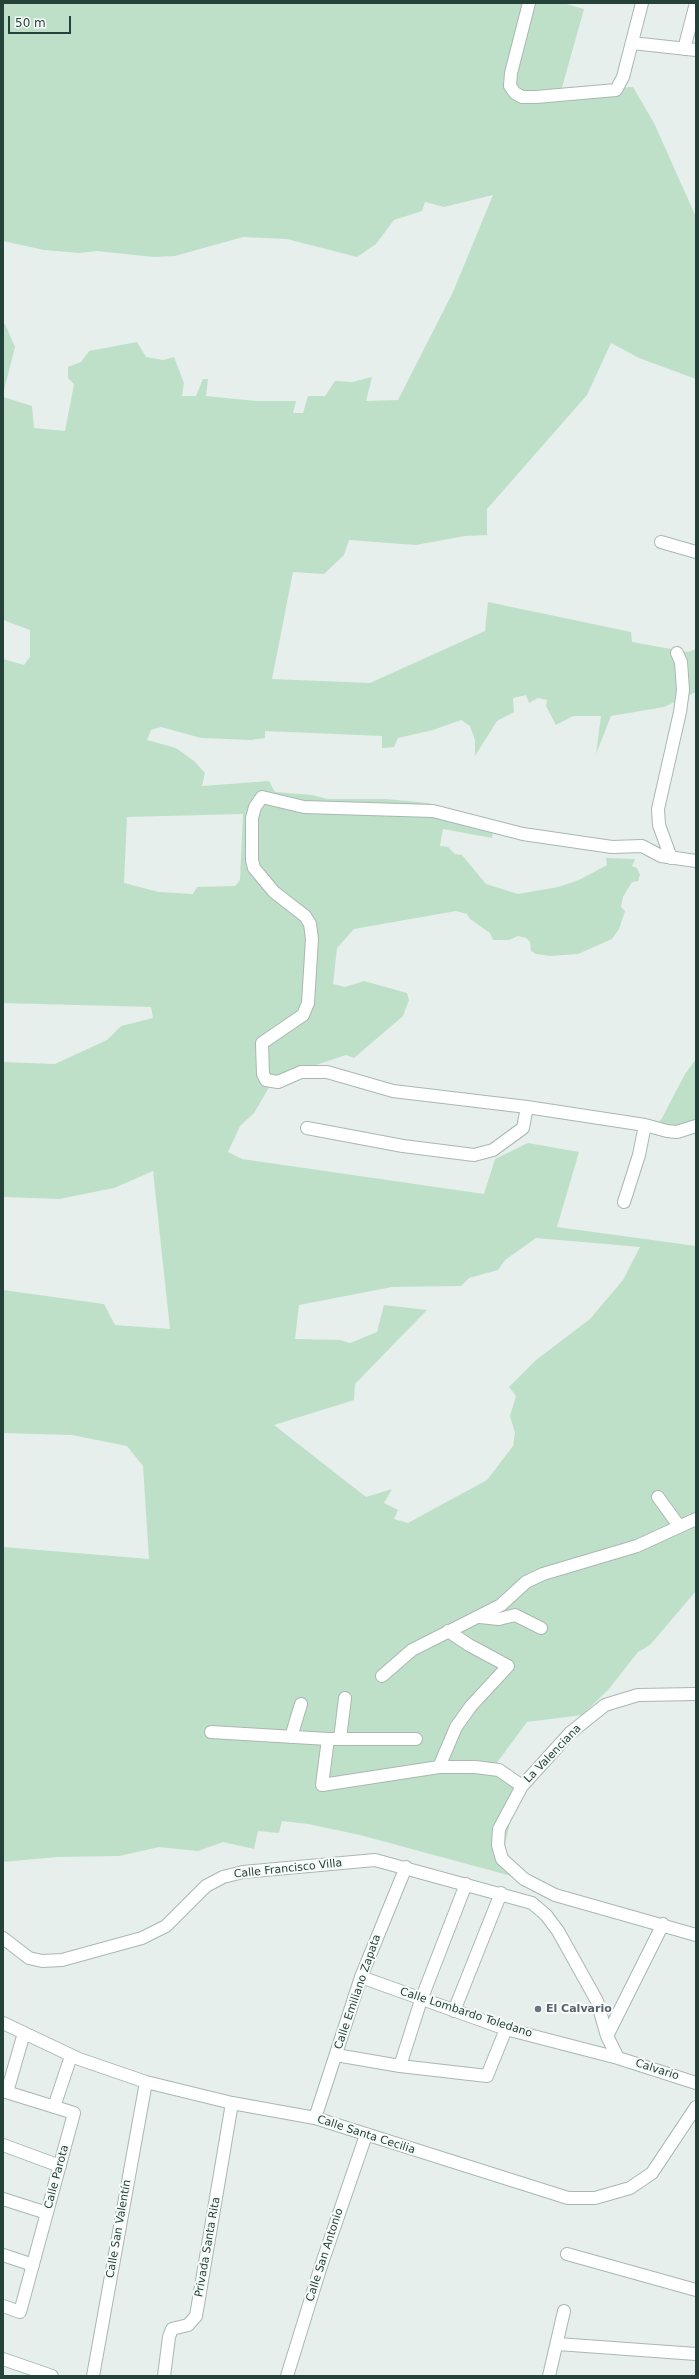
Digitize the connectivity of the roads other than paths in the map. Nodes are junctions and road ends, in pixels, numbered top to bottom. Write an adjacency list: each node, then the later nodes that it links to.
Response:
1 (529, 3): 4 (street)
2 (642, 3): 4 (street)
3 (696, 3): 5 (street)
4 (632, 43): 5 (street)
5 (690, 49)
6 (661, 542): 7 (street)
7 (696, 552)
8 (677, 652): 9 (street)
9 (671, 858): 10 (street); 11 (street)
10 (696, 861)
11 (527, 1107): 12 (street); 14 (street)
12 (645, 1125): 13 (street); 15 (street)
13 (696, 1126)
14 (307, 1128)
15 (624, 1202)
16 (658, 1497): 18 (street)
17 (696, 1518): 18 (street)
18 (679, 1526): 19 (street)
19 (480, 1617): 20 (street); 21 (street)
20 (542, 1628)
21 (448, 1631): 22 (street); 30 (street)
22 (382, 1676)
23 (696, 1694): 31 (street, La Valenciana)
24 (345, 1698): 28 (street)
25 (301, 1704): 27 (street)
26 (211, 1732): 27 (street)
27 (291, 1737): 28 (street)
28 (334, 1739): 29 (street); 30 (street)
29 (416, 1739)
30 (438, 1768): 31 (street)
31 (522, 1786): 35 (street, La Valenciana)
32 (406, 1867): 33 (street, Calle Francisco Villa); 39 (street, Calle Francisco Villa); 40 (street, Calle Emiliano Zapata)
33 (466, 1884): 34 (street, Calle Francisco Villa); 41 (street)
34 (501, 1894): 36 (street, Calle Francisco Villa); 42 (street)
35 (555, 1895): 36 (street); 37 (street)
36 (546, 1915): 46 (street, Calle Francisco Villa)
37 (663, 1924): 38 (street); 46 (street)
38 (696, 1935)
39 (3, 1938)
40 (361, 1977): 41 (street, Calle Lombardo Toledano); 47 (street, Calle Emiliano Zapata)
41 (421, 2000): 42 (street, Calle Lombardo Toledano); 50 (street)
42 (454, 2010): 44 (street, Calle Lombardo Toledano)
43 (3, 2023): 45 (street, Calle Santa Cecilia)
44 (506, 2029): 49 (street, Calle Lombardo Toledano); 50 (street)
45 (24, 2033): 48 (street, Calle Santa Cecilia); 53 (street)
46 (607, 2036): 49 (street, Calle Francisco Villa)
47 (336, 2055): 50 (street); 57 (street, Calle Emiliano Zapata)
48 (71, 2056): 51 (street, Calle Santa Cecilia); 55 (street)
49 (618, 2058): 52 (street, Calvario)
50 (400, 2066)
51 (146, 2082): 54 (street, Calle Santa Cecilia); 73 (street, Calle San Valentín)
52 (696, 2083)
53 (5, 2092): 55 (street)
54 (232, 2103): 57 (street, Calle Santa Cecilia); 74 (street, Privada Santa Rita)
55 (54, 2107): 60 (street, Calle Parota)
56 (696, 2107): 58 (street, Calle Santa Cecilia)
57 (315, 2118): 58 (street, Calle Santa Cecilia)
58 (366, 2135): 75 (street, Calle San Antonio)
59 (3, 2145): 60 (street)
60 (60, 2166): 62 (street, Calle Parota)
61 (3, 2198): 62 (street)
62 (47, 2213): 65 (street, Calle Parota)
63 (567, 2254): 66 (street)
64 (3, 2255): 65 (street)
65 (33, 2265): 67 (street, Calle Parota)
66 (696, 2290)
67 (3, 2306)
68 (564, 2311): 69 (street)
69 (558, 2344): 70 (street); 76 (street)
70 (696, 2354)
71 (3, 2359): 72 (street)
72 (52, 2376)
73 (93, 2376)
74 (164, 2376)
75 (287, 2376)
76 (549, 2376)

